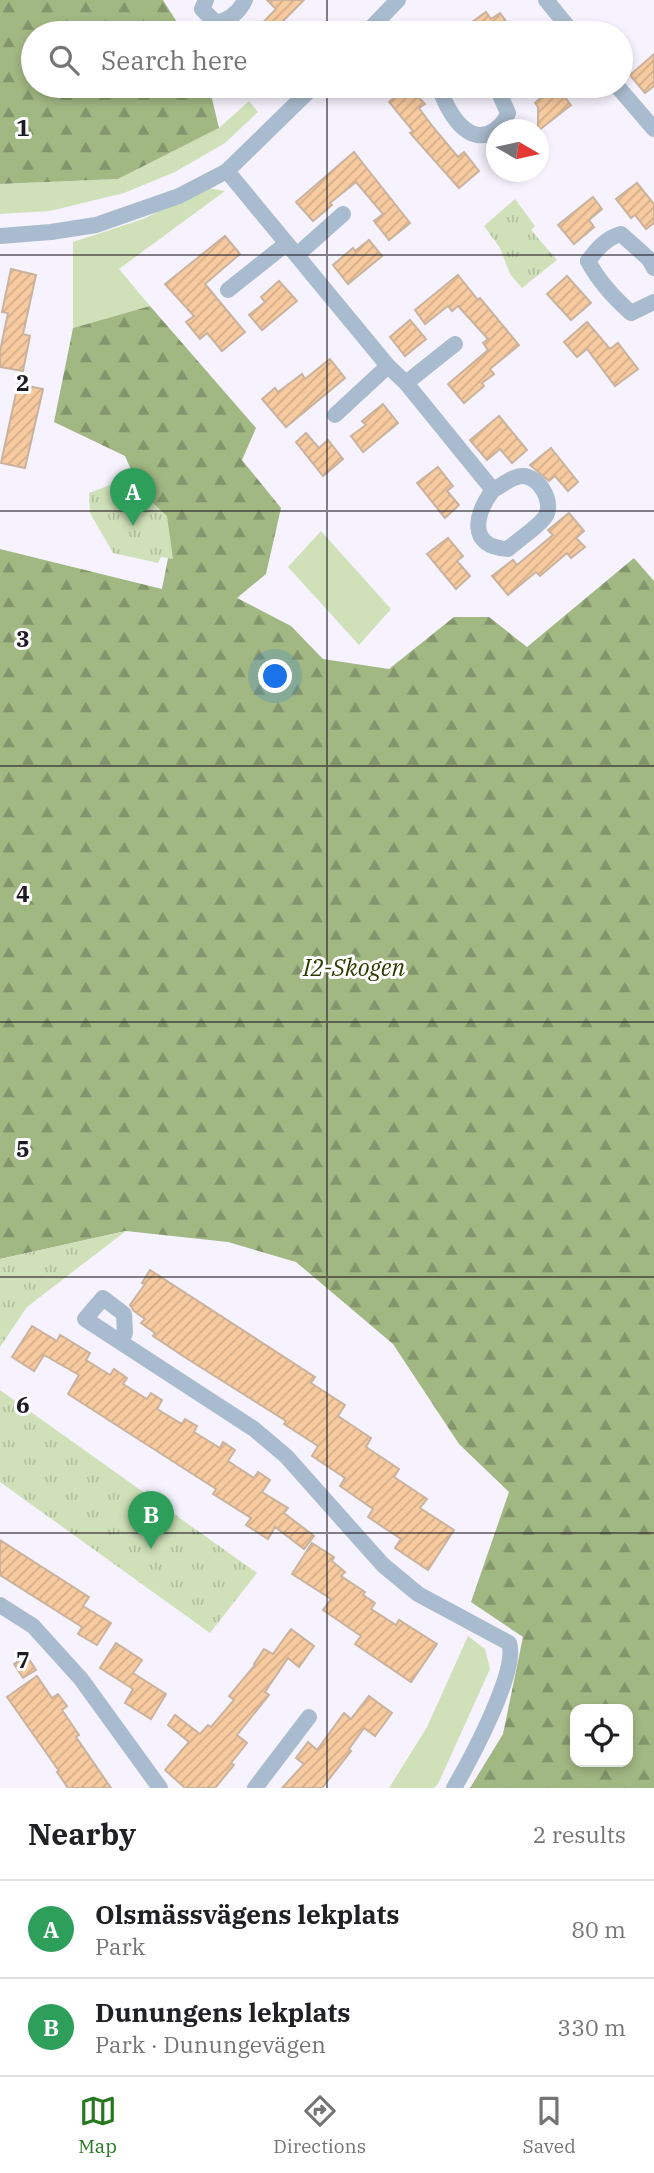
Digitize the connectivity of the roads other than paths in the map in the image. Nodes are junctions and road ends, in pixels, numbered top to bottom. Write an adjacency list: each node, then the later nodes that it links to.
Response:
1 (206, 0): 5 (street)
2 (245, 0): 6 (street)
3 (398, 0): 7 (street)
4 (546, 0): 8 (street)
5 (214, 21)
6 (224, 21)
7 (378, 21)
8 (560, 21)
9 (302, 98): 14 (street)
10 (442, 98): 11 (street)
11 (501, 98)
12 (629, 98): 13 (street)
13 (652, 122)
14 (227, 171): 16 (street); 17 (street)
15 (343, 214): 17 (street)
16 (0, 236)
17 (292, 249): 19 (street); 22 (street)
18 (652, 261): 20 (street)
19 (228, 290)
20 (654, 302)
21 (455, 344): 23 (street)
22 (388, 366): 23 (street); 24 (street)
23 (406, 383): 25 (street)
24 (335, 415)
25 (493, 490): 25 (street)
26 (120, 1341): 31 (street)
27 (0, 1605): 29 (street)
28 (309, 1717): 30 (street)
29 (160, 1788)
30 (255, 1788)
31 (454, 1788)

